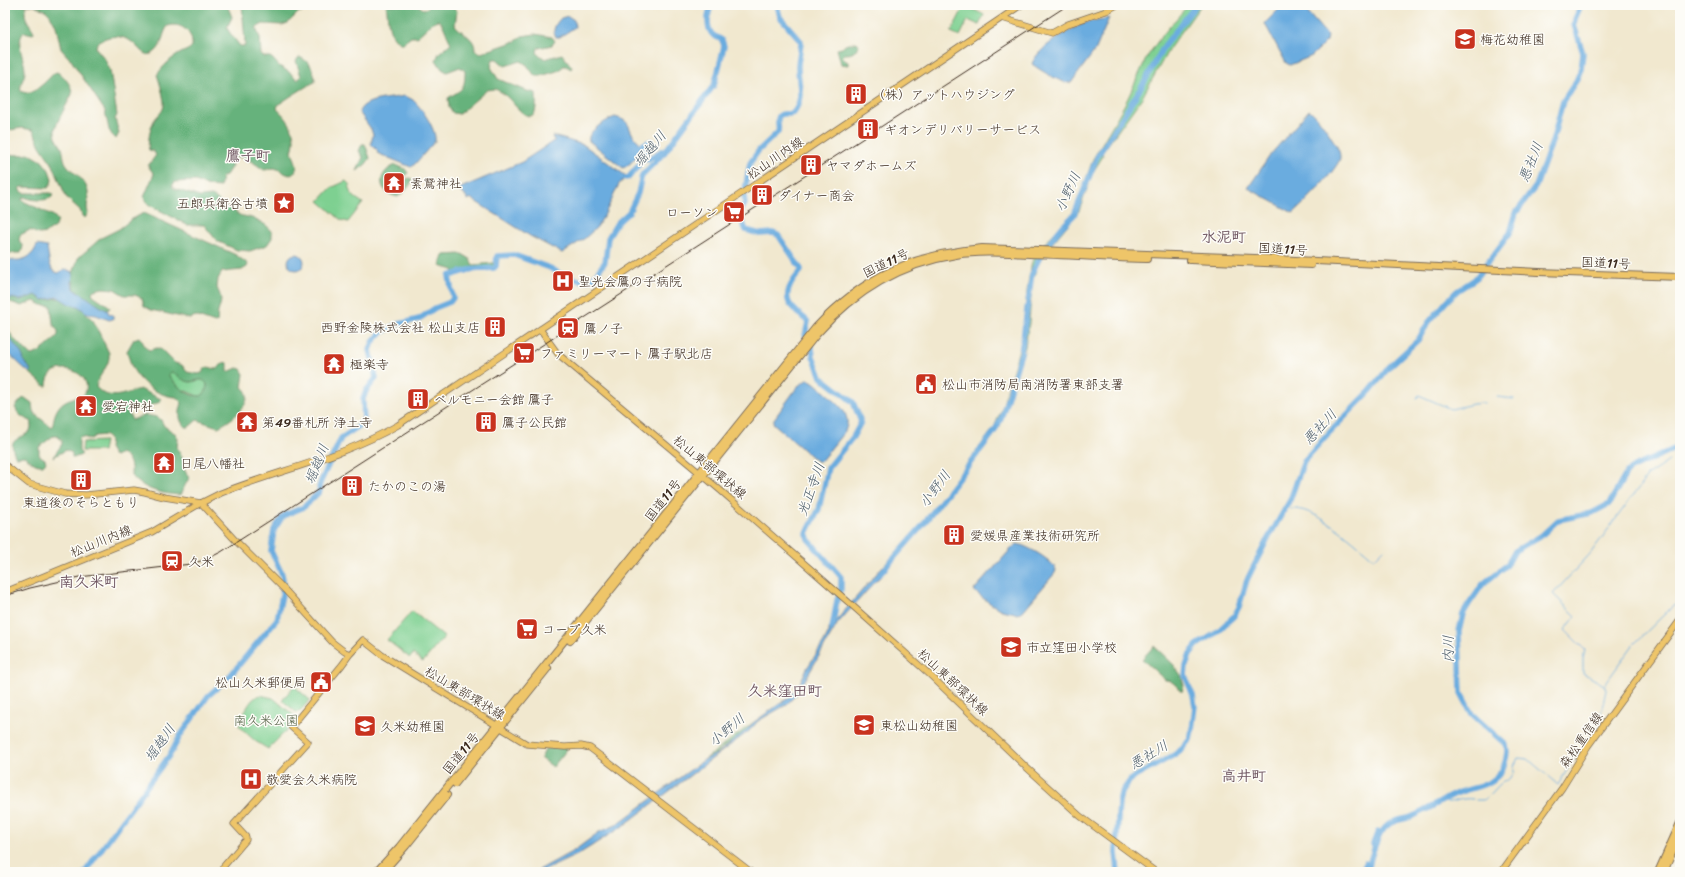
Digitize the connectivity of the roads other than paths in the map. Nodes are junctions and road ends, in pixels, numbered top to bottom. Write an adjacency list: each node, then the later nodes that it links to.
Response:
1 (1021, 5): 3 (main road, 松山川内線)
2 (1117, 5): 3 (main road)
3 (1002, 18): 7 (main road, 松山川内線)
4 (1484, 271): 5 (highway, 国道11号); 6 (highway, 国道11号); 9 (highway, 国道11号)
5 (1680, 277)
6 (1680, 281)
7 (540, 329): 9 (main road, 松山東部環状線); 10 (main road)
8 (5, 465): 10 (main road)
9 (701, 474): 14 (highway, 国道11号); 21 (main road, 松山東部環状線)
10 (201, 503): 11 (main road, 松山川内線); 13 (main road)
11 (5, 592)
12 (1680, 620): 22 (main road, 森松重信線)
13 (350, 654): 14 (main road, 松山東部環状線); 17 (main road)
14 (499, 726): 18 (highway, 国道11号); 19 (highway, 国道11号); 20 (main road, 松山東部環状線)
15 (1680, 823): 23 (highway)
16 (1680, 835): 24 (highway)
17 (221, 872)
18 (376, 872)
19 (383, 872)
20 (751, 872)
21 (1156, 872)
22 (1501, 872)
23 (1658, 872)
24 (1664, 872)

